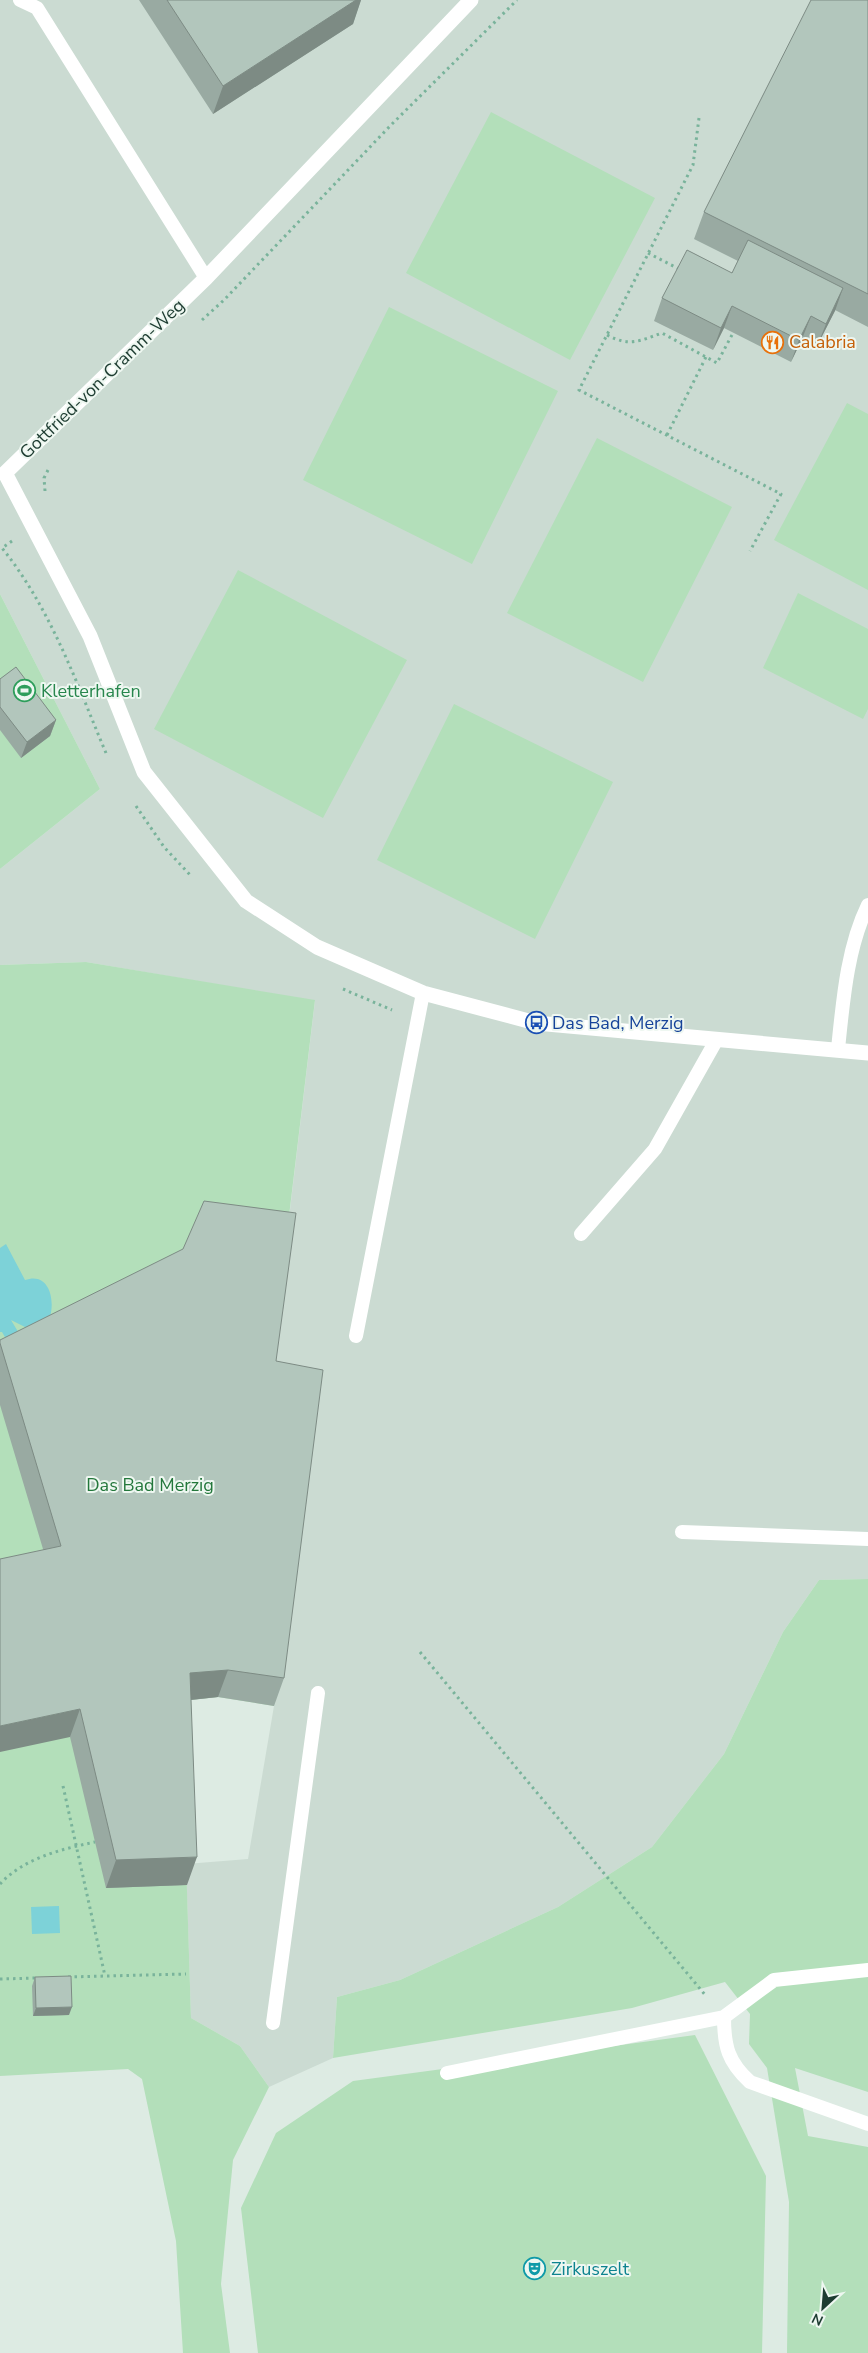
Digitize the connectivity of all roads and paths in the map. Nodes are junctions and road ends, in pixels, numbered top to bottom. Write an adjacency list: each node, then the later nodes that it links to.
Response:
1 (20, 0): 7 (lane)
2 (472, 0): 7 (street, Gottfried-von-Cramm-Weg)
3 (517, 0): 8 (path)
4 (699, 118): 5 (path)
5 (648, 253): 6 (path); 10 (path)
6 (683, 270)
7 (206, 278): 14 (street, Gottfried-von-Cramm-Weg)
8 (196, 326)
9 (732, 333): 11 (path)
10 (607, 335): 11 (path); 12 (path)
11 (706, 356): 12 (path)
12 (667, 435): 15 (path)
13 (51, 464): 14 (path)
14 (34, 528): 16 (path); 21 (street, Gottfried-von-Cramm-Weg)
15 (750, 551)
16 (108, 758)
17 (132, 800): 18 (path)
18 (195, 880)
19 (868, 905): 24 (lane)
20 (335, 984): 22 (path)
21 (423, 993): 22 (lane); 23 (street, Gottfried-von-Cramm-Weg)
22 (418, 1020): 27 (lane)
23 (716, 1039): 24 (street, Gottfried-von-Cramm-Weg); 26 (lane)
24 (838, 1049): 25 (street, Gottfried-von-Cramm-Weg)
25 (868, 1053)
26 (581, 1234)
27 (356, 1336)
28 (682, 1532): 29 (lane)
29 (868, 1539)
30 (420, 1652): 42 (path)
31 (318, 1693): 43 (lane)
32 (63, 1786): 34 (path)
33 (95, 1842): 34 (path)
34 (76, 1846): 35 (path); 38 (path)
35 (0, 1884)
36 (868, 1970): 42 (lane)
37 (186, 1974): 38 (path)
38 (104, 1976): 39 (path)
39 (66, 1977)
40 (38, 1978): 41 (path)
41 (0, 1980)
42 (724, 2017): 44 (lane); 45 (lane)
43 (273, 2023)
44 (447, 2073)
45 (868, 2124)

